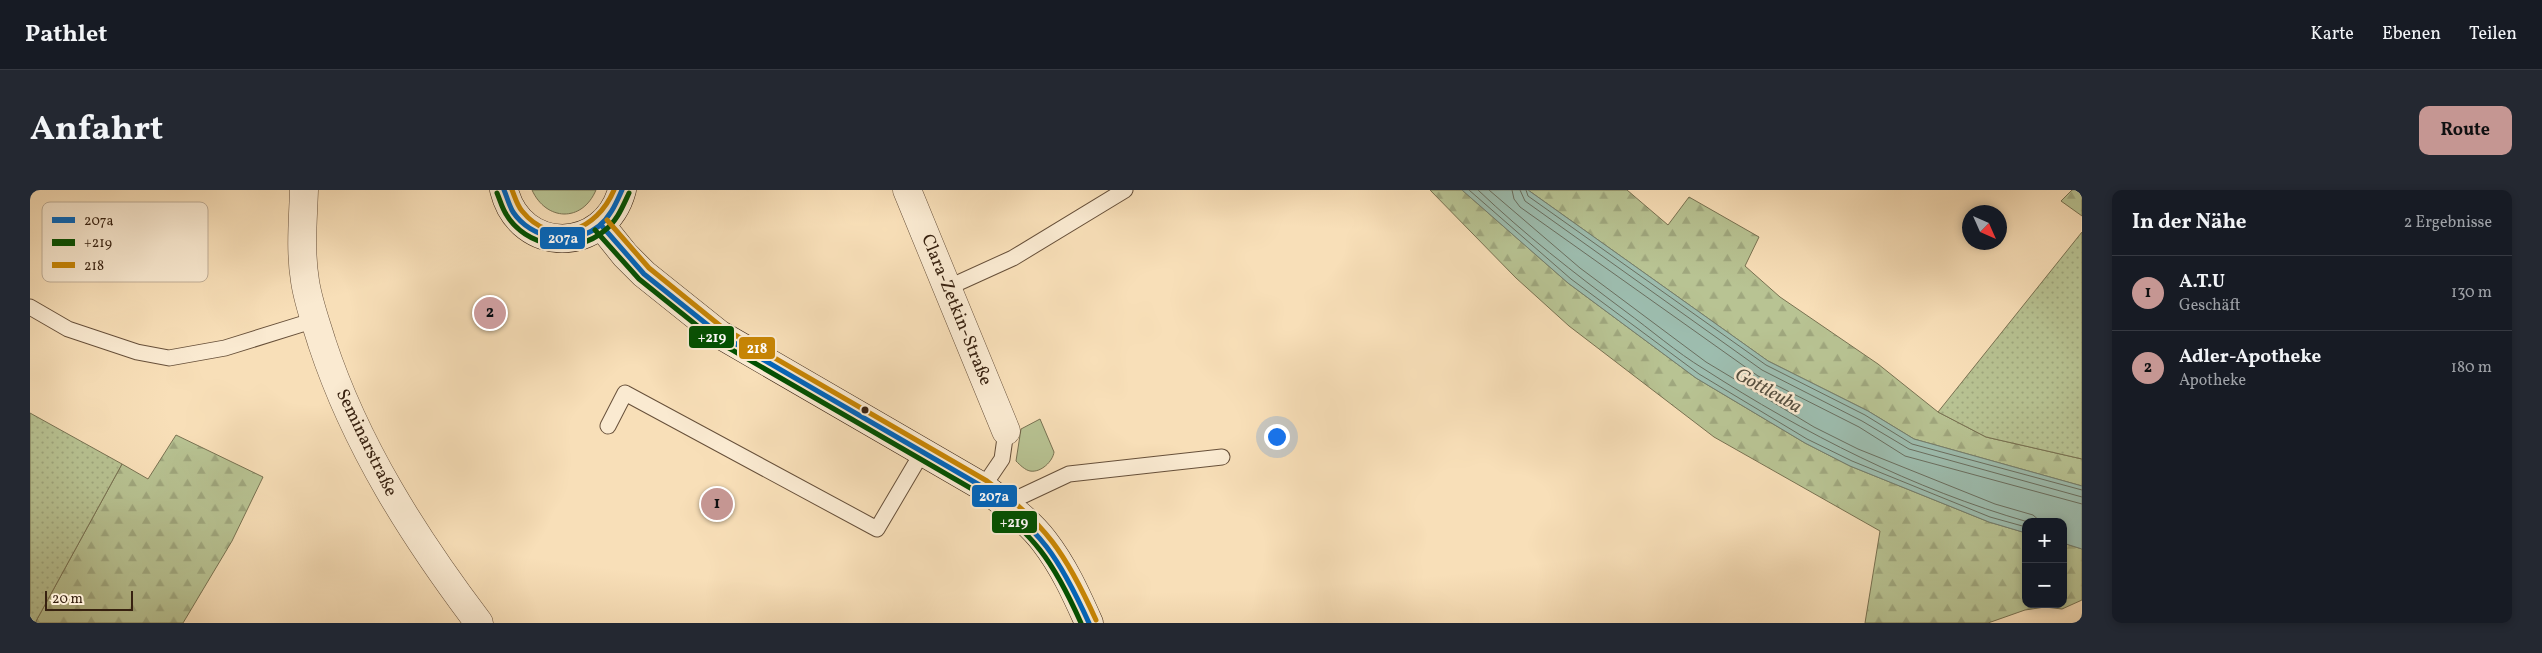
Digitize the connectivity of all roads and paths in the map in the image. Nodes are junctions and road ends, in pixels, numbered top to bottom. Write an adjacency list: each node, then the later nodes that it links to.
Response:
1 (304, 190): 8 (main road, Seminarstraße)
2 (324, 190): 8 (main road, Seminarstraße)
3 (622, 190): 7 (main road)
4 (907, 190): 9 (main road, Clara-Zetkin-Straße)
5 (1125, 190): 9 (lane)
6 (503, 191): 7 (main road)
7 (602, 225): 14 (main road)
8 (302, 242): 11 (main road, Seminarstraße)
9 (947, 288): 13 (main road, Clara-Zetkin-Straße)
10 (30, 307): 11 (lane)
11 (315, 320): 18 (main road, Seminarstraße)
12 (608, 426): 14 (lane)
13 (1006, 431): 16 (lane)
14 (923, 452): 16 (main road)
15 (1222, 457): 17 (lane)
16 (983, 487): 17 (main road)
17 (1008, 507): 19 (main road)
18 (479, 623)
19 (1089, 623)

